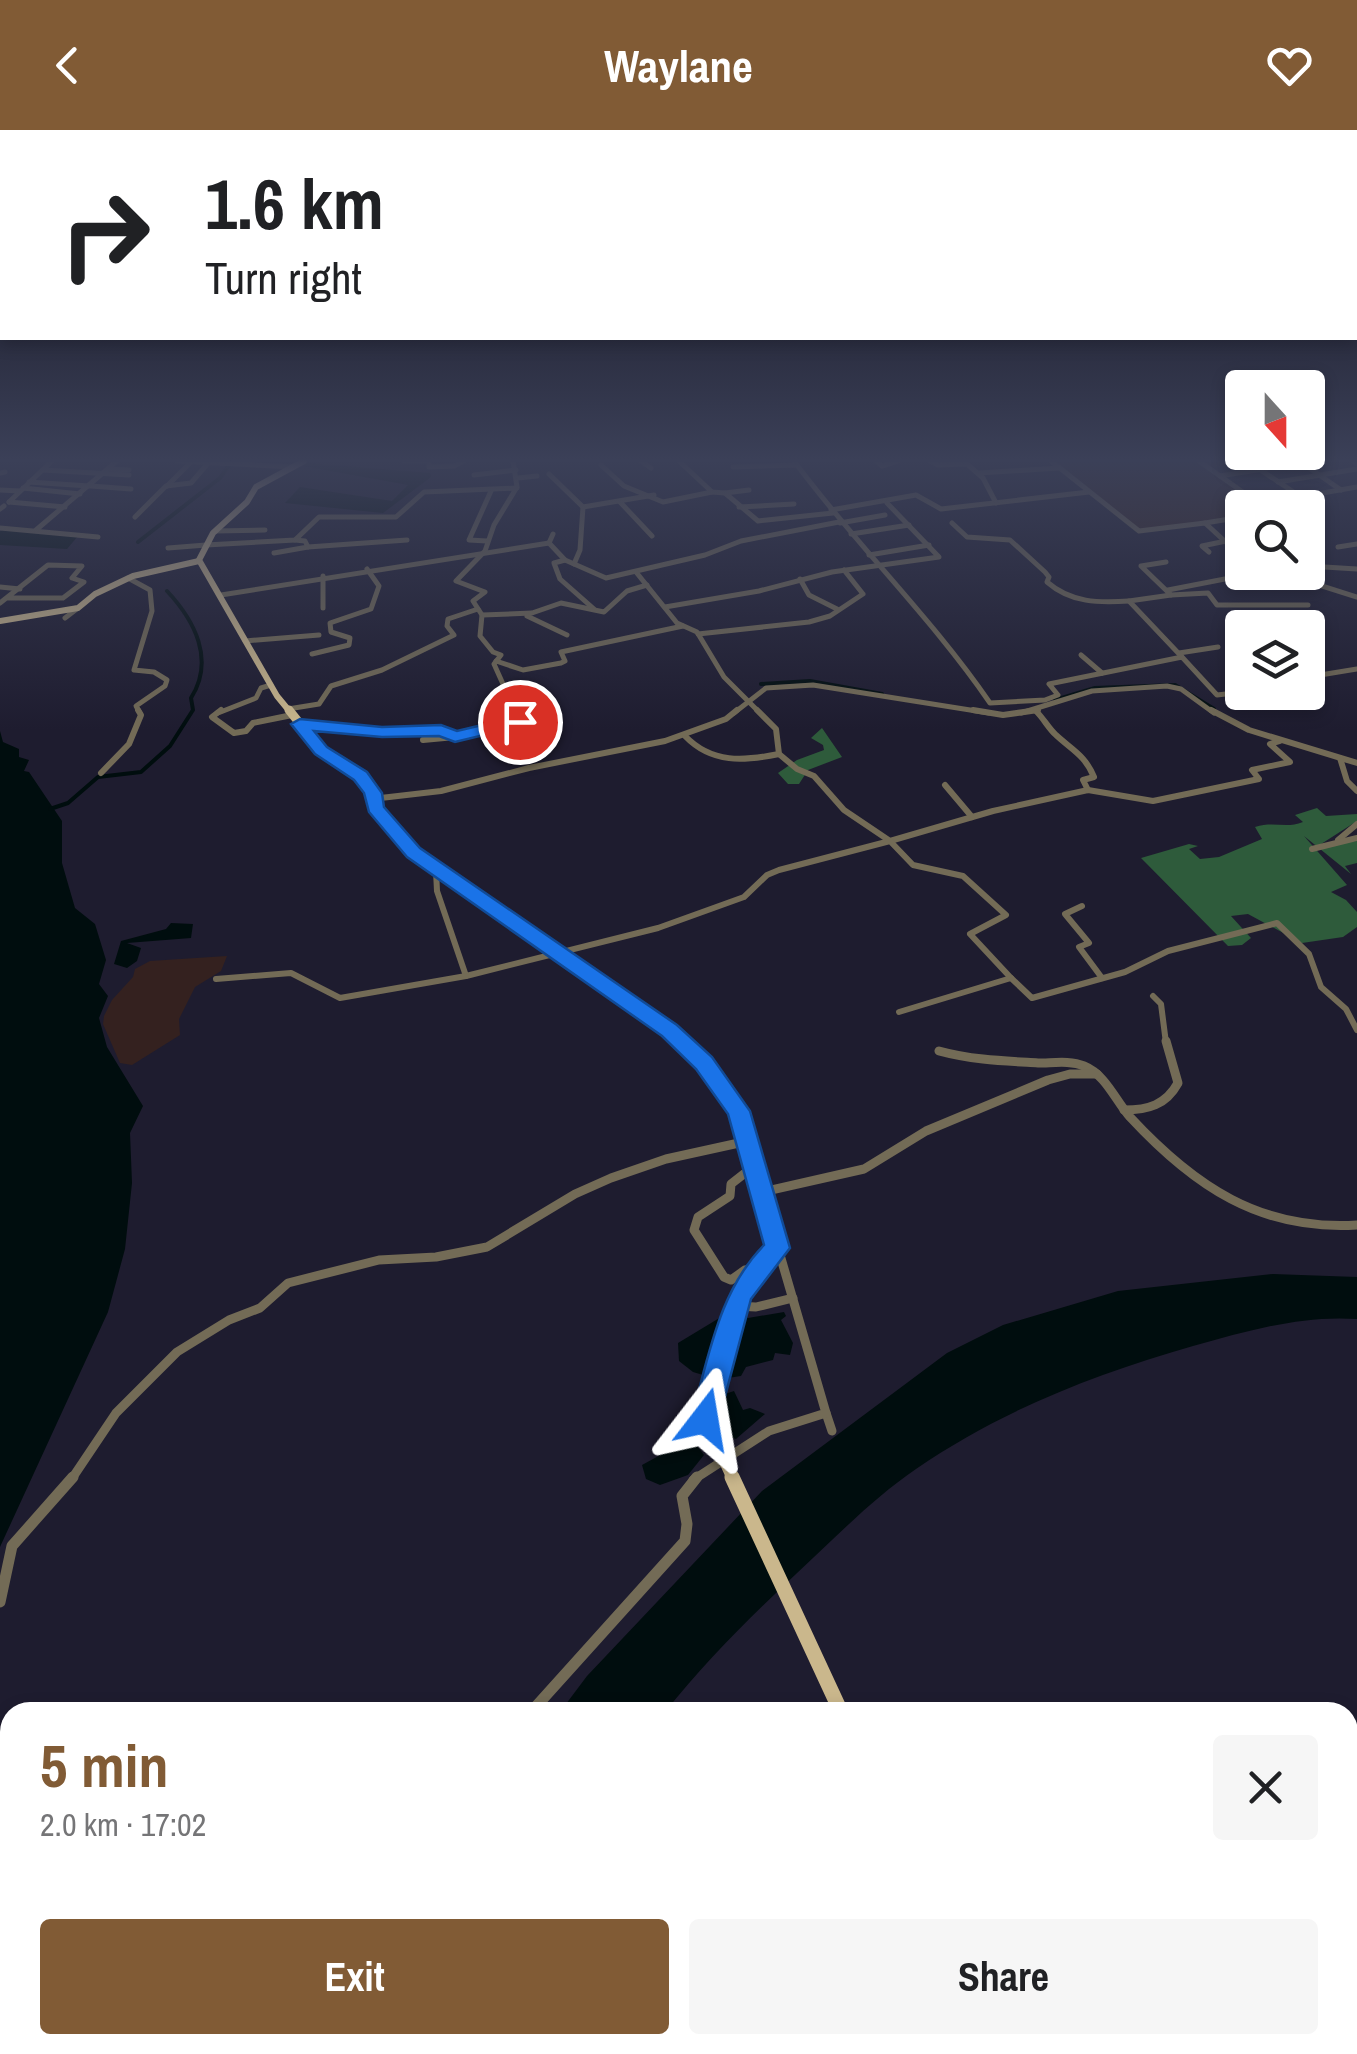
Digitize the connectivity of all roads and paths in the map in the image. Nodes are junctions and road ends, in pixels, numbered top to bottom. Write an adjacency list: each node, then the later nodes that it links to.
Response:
1 (203, 551): 15 (main road)
2 (282, 551): 12 (street)
3 (479, 551): 18 (street)
4 (483, 551): 45 (street)
5 (556, 551): 14 (street)
6 (580, 551): 17 (street)
7 (718, 551): 24 (street)
8 (865, 551): 13 (street)
9 (894, 551): 13 (street)
10 (934, 551): 19 (street)
11 (1020, 551): 38 (street)
12 (274, 552)
13 (869, 555): 19 (street)
14 (565, 560): 17 (street); 46 (street)
15 (199, 561): 26 (main road); 35 (main road)
16 (1166, 562): 33 (street)
17 (574, 564): 24 (street)
18 (381, 566): 21 (street); 34 (street)
19 (880, 567): 23 (street); 68 (street)
20 (1325, 567): 22 (street)
21 (367, 568): 25 (street); 34 (street)
22 (1357, 569)
23 (844, 570): 27 (street); 44 (street)
24 (636, 572): 29 (street)
25 (323, 576): 35 (street); 42 (street)
26 (128, 578): 41 (main road); 78 (street)
27 (800, 580): 43 (street); 44 (street)
28 (1225, 580): 33 (street)
29 (647, 586): 43 (street); 46 (street)
30 (0, 587): 32 (street)
31 (1325, 587): 36 (street)
32 (20, 589): 37 (street); 37 (street)
33 (1170, 592): 38 (street); 40 (street)
34 (379, 593): 57 (street)
35 (221, 595): 54 (main road)
36 (1357, 597)
37 (8, 598): 39 (street)
38 (1129, 601): 59 (street)
39 (0, 603)
40 (1308, 604)
41 (78, 608): 48 (street); 49 (main road)
42 (322, 608)
43 (664, 608): 50 (street)
44 (837, 609): 51 (street)
45 (480, 612): 47 (street); 61 (street); 69 (street)
46 (596, 612): 47 (street)
47 (518, 613): 53 (street)
48 (64, 618)
49 (0, 621)
50 (683, 626): 51 (street); 61 (street)
51 (698, 634): 67 (street)
52 (319, 635): 54 (street)
53 (566, 635)
54 (246, 640): 65 (main road)
55 (1218, 647): 56 (street)
56 (1198, 650): 59 (street); 60 (street)
57 (312, 654)
58 (1080, 655): 63 (street)
59 (1180, 655): 63 (street); 66 (street)
60 (1206, 658)
61 (496, 661): 71 (street)
62 (1357, 669): 64 (street)
63 (1102, 673): 68 (street)
64 (1325, 674)
65 (271, 684): 69 (main road); 69 (street)
66 (1225, 694)
67 (748, 702): 68 (street); 72 (street); 75 (street)
68 (1032, 707): 74 (street); 80 (street)
69 (290, 712): 70 (main road)
70 (300, 724): 71 (street); 82 (main road)
71 (455, 736): 73 (street)
72 (684, 736): 75 (street); 82 (street)
73 (423, 740)
74 (1280, 741): 76 (street); 80 (street)
75 (780, 754): 86 (street)
76 (1340, 758): 77 (street); 81 (street)
77 (1357, 763)
78 (100, 773)
79 (945, 785): 83 (street)
80 (1088, 790): 83 (street)
81 (1357, 791)
82 (371, 800): 89 (main road)
83 (972, 817): 86 (street)
84 (1357, 824): 87 (street)
85 (1357, 838): 87 (street)
86 (890, 841): 91 (street); 93 (street)
87 (1335, 844): 88 (street)
88 (1312, 849)
89 (436, 871): 91 (main road); 92 (street)
90 (1082, 906): 94 (street)
91 (560, 953): 92 (street); 102 (main road)
92 (466, 976): 95 (street)
93 (1011, 978): 94 (street); 97 (street)
94 (1102, 978): 98 (street)
95 (216, 979)
96 (1153, 996): 101 (street)
97 (900, 1012)
98 (1357, 1030)
99 (939, 1051): 100 (street)
100 (1098, 1074): 101 (street); 104 (street)
101 (1124, 1110): 105 (street)
102 (748, 1141): 103 (main road); 113 (street)
103 (755, 1165): 104 (main road); 107 (street)
104 (762, 1192): 106 (main road)
105 (1357, 1225)
106 (778, 1248): 107 (main road); 108 (street)
107 (758, 1268): 109 (main road)
108 (792, 1298): 109 (street); 110 (street)
109 (736, 1306): 112 (main road)
110 (826, 1413): 111 (street); 112 (street)
111 (832, 1431)
112 (724, 1460): 114 (street); 115 (main road)
113 (0, 1602)
114 (541, 1702)
115 (836, 1702)

